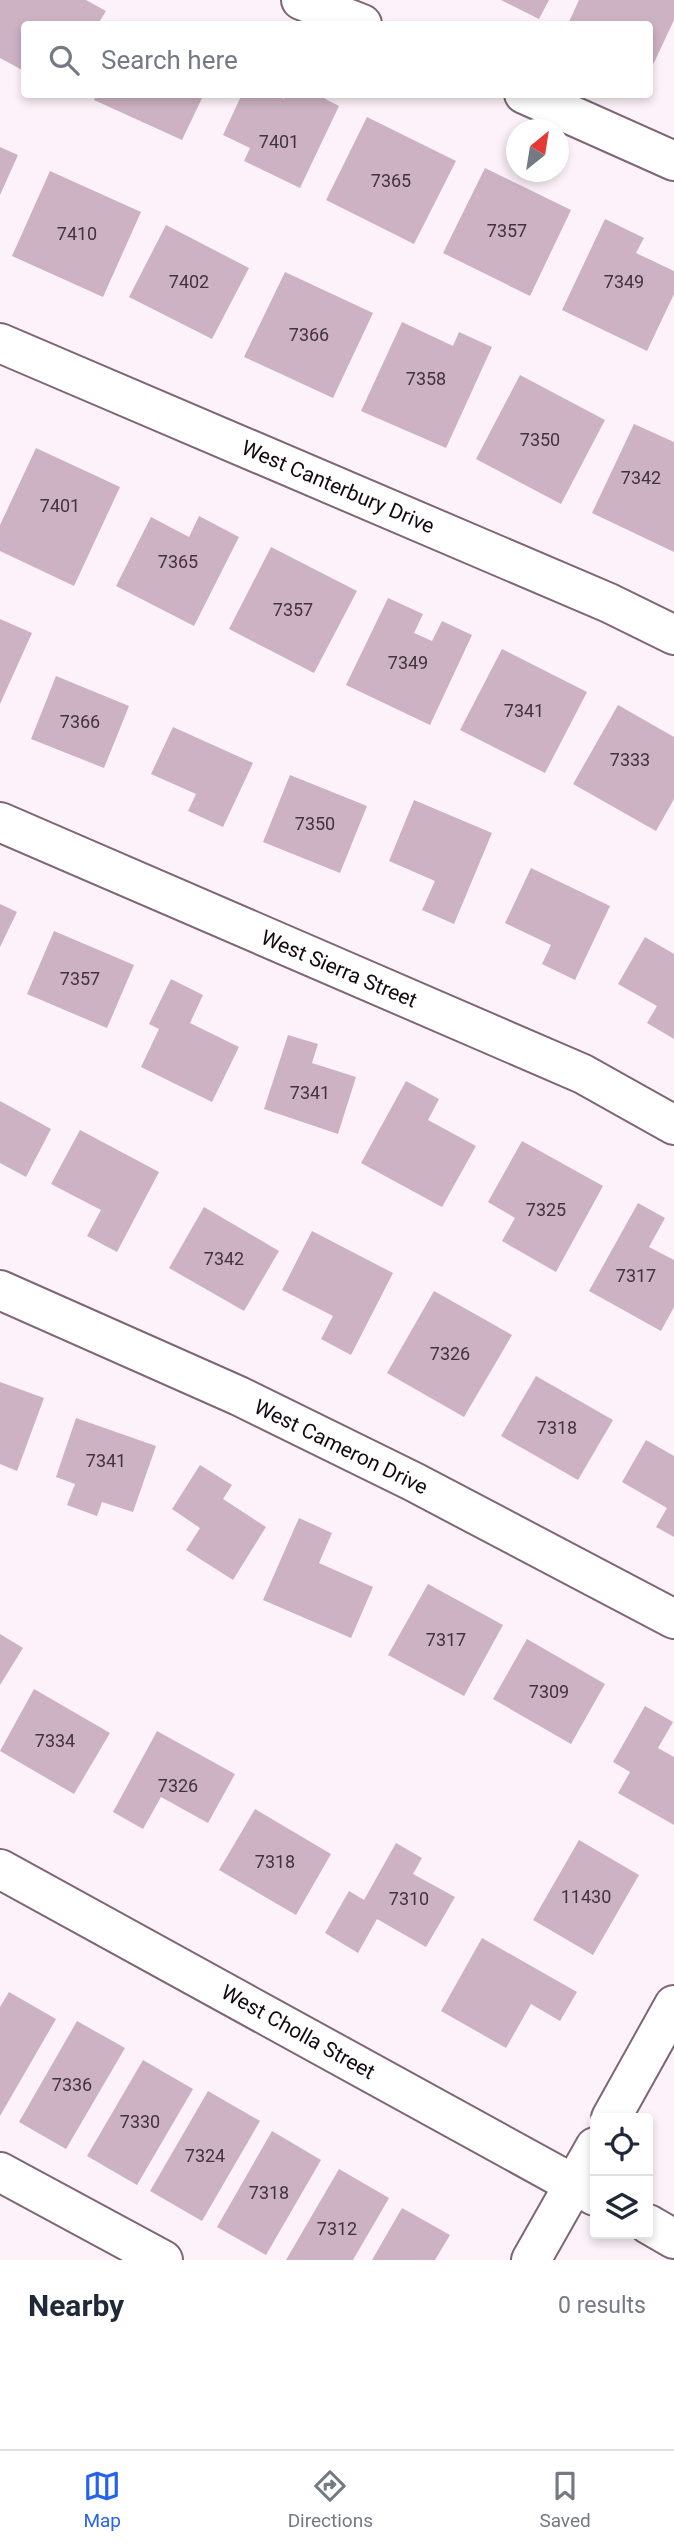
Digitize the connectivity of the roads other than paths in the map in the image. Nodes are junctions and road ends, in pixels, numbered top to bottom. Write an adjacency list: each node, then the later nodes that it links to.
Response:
1 (301, 0): 2 (street)
2 (354, 21)
3 (533, 98): 4 (street)
4 (674, 161)
5 (0, 343): 6 (street, West Canterbury Drive)
6 (674, 635)
7 (0, 821): 8 (street, West Sierra Street)
8 (674, 1125)
9 (0, 1290): 10 (street, West Cameron Drive)
10 (674, 1619)
11 (0, 1869): 16 (street, West Cholla Street)
12 (674, 2005): 13 (street)
13 (614, 2113)
14 (590, 2168): 16 (street)
15 (0, 2172): 19 (street)
16 (585, 2190): 20 (street)
17 (653, 2227): 18 (street)
18 (674, 2239)
19 (163, 2260)
20 (531, 2260)

